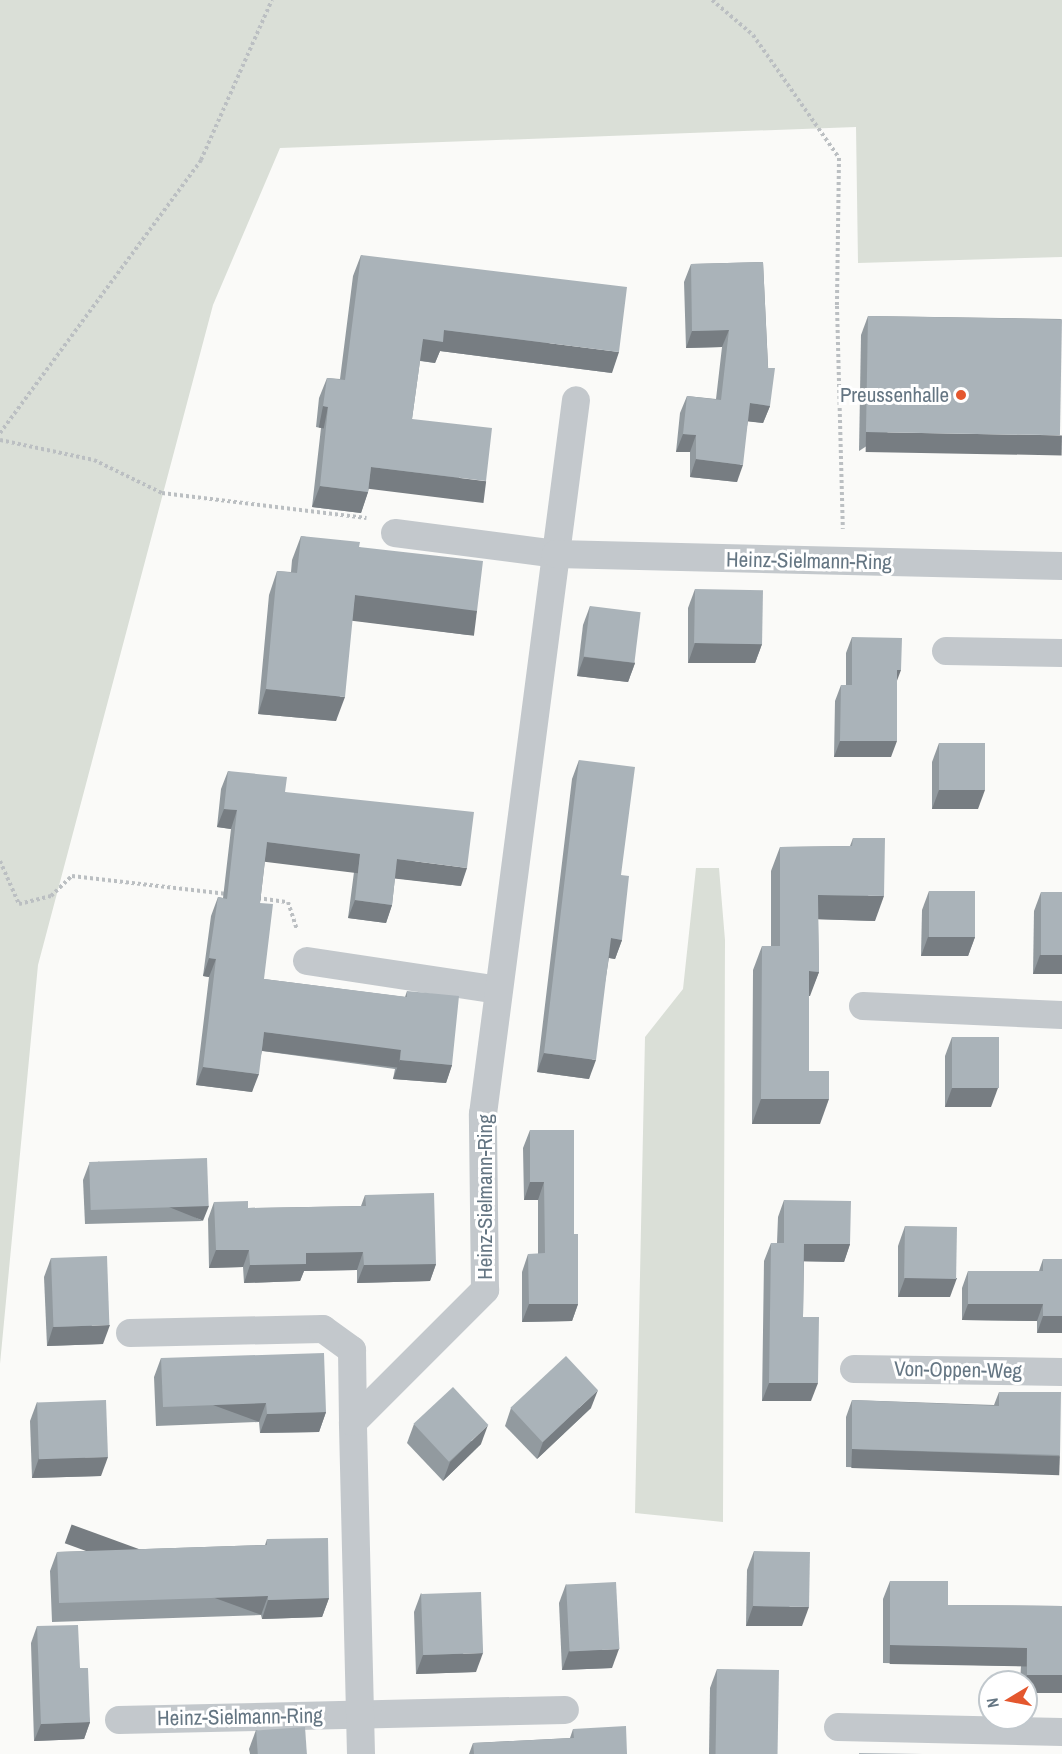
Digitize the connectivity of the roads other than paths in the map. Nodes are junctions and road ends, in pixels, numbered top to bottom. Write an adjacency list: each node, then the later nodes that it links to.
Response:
1 (576, 399): 3 (street, Heinz-Sielmann-Ring)
2 (395, 533): 3 (street, Heinz-Sielmann-Ring)
3 (556, 554): 4 (street, Heinz-Sielmann-Ring); 8 (street, Heinz-Sielmann-Ring)
4 (1062, 566)
5 (946, 651): 6 (street)
6 (1062, 653)
7 (307, 961): 8 (street)
8 (498, 990): 14 (street, Heinz-Sielmann-Ring)
9 (863, 1006): 10 (street)
10 (1062, 1015)
11 (130, 1333): 14 (street)
12 (855, 1369): 13 (street, Von-Oppen-Weg)
13 (1062, 1372)
14 (353, 1422): 16 (street)
15 (565, 1710): 16 (street, Heinz-Sielmann-Ring)
16 (360, 1714): 17 (street, Heinz-Sielmann-Ring); 20 (street)
17 (119, 1720)
18 (838, 1727): 19 (street)
19 (1062, 1732)
20 (361, 1754)

